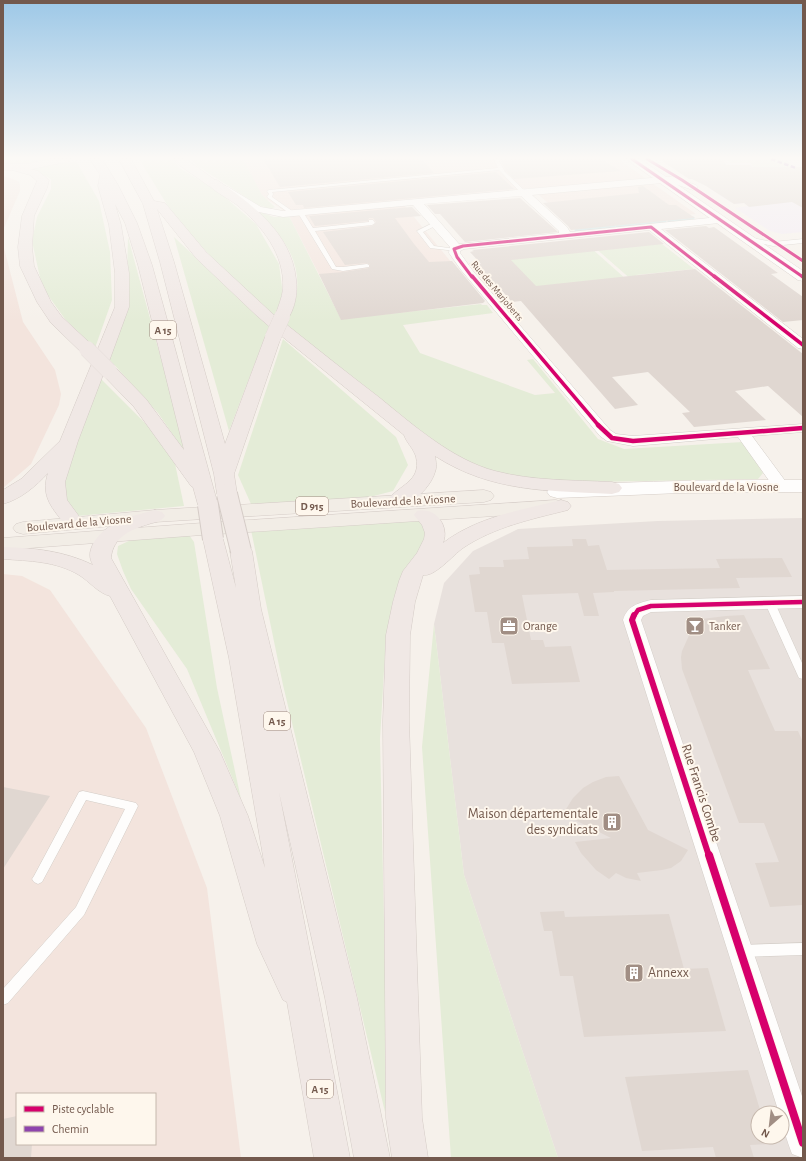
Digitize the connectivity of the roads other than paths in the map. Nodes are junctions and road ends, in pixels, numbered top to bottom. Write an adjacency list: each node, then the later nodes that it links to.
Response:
1 (29, 213): 40 (highway, bridge)
2 (112, 213): 34 (highway)
3 (126, 213): 40 (highway, A 15)
4 (153, 213): 35 (highway, A 15)
5 (167, 213): 31 (highway)
6 (255, 213): 35 (highway, bridge)
7 (275, 213): 8 (street)
8 (294, 213)
9 (297, 213): 18 (lane)
10 (426, 213): 16 (street)
11 (547, 213): 20 (street)
12 (709, 213): 14 (main road)
13 (727, 213): 22 (main road)
14 (719, 220): 17 (street, Rue des Marjoberts); 22 (main road)
15 (371, 221): 18 (lane)
16 (435, 224): 23 (street); 23 (lane)
17 (651, 227): 20 (street, Rue des Marjoberts); 29 (street)
18 (311, 230): 25 (lane)
19 (803, 235): 22 (lane)
20 (562, 236): 23 (street, Rue des Marjoberts)
21 (803, 241): 22 (lane)
22 (766, 244): 24 (main road); 26 (main road); 27 (lane)
23 (456, 248): 33 (street, Rue des Marjoberts)
24 (803, 261)
25 (366, 266)
26 (803, 277)
27 (803, 282)
28 (803, 329): 29 (street)
29 (786, 331): 30 (street)
30 (803, 345)
31 (406, 428): 38 (highway); 43 (highway)
32 (803, 428): 33 (street, Rue des Marjoberts)
33 (743, 434): 36 (street)
34 (69, 441): 39 (highway); 47 (highway)
35 (226, 484): 64 (highway, A 15, bridge)
36 (780, 486): 37 (main road, Boulevard de la Viosne / D 915); 38 (main road, Boulevard de la Viosne / D 915)
37 (803, 486)
38 (612, 488): 41 (main road, Boulevard de la Viosne / D 915)
39 (3, 498)
40 (206, 498): 61 (highway, A 15, bridge)
41 (559, 499): 42 (main road, Boulevard de la Viosne / D 915); 43 (main road, Boulevard de la Viosne / D 915); 44 (main road, Boulevard de la Viosne / D 915); 52 (highway)
42 (803, 500)
43 (397, 501): 44 (main road); 45 (main road, Boulevard de la Viosne / D 915); 46 (main road)
44 (424, 515): 46 (main road, Boulevard de la Viosne / D 915); 52 (highway)
45 (155, 516): 47 (main road, Boulevard de la Viosne / D 915); 49 (highway)
46 (337, 521): 49 (main road, Boulevard de la Viosne / D 915)
47 (74, 523): 48 (main road, Boulevard de la Viosne / D 915); 49 (main road)
48 (3, 530)
49 (110, 536): 50 (main road, Boulevard de la Viosne / D 915); 54 (highway)
50 (3, 544)
51 (3, 553): 54 (highway)
52 (404, 602): 65 (highway)
53 (803, 602): 55 (street, Rue Francis Combe)
54 (126, 603): 61 (highway)
55 (770, 603): 56 (lane); 59 (street, Rue Francis Combe)
56 (803, 676)
57 (38, 880): 60 (lane)
58 (803, 949): 59 (lane)
59 (740, 951): 62 (street, Rue Francis Combe)
60 (3, 999)
61 (307, 1020): 63 (highway, A 15)
62 (803, 1143)
63 (332, 1158)
64 (372, 1158)
65 (410, 1158)

